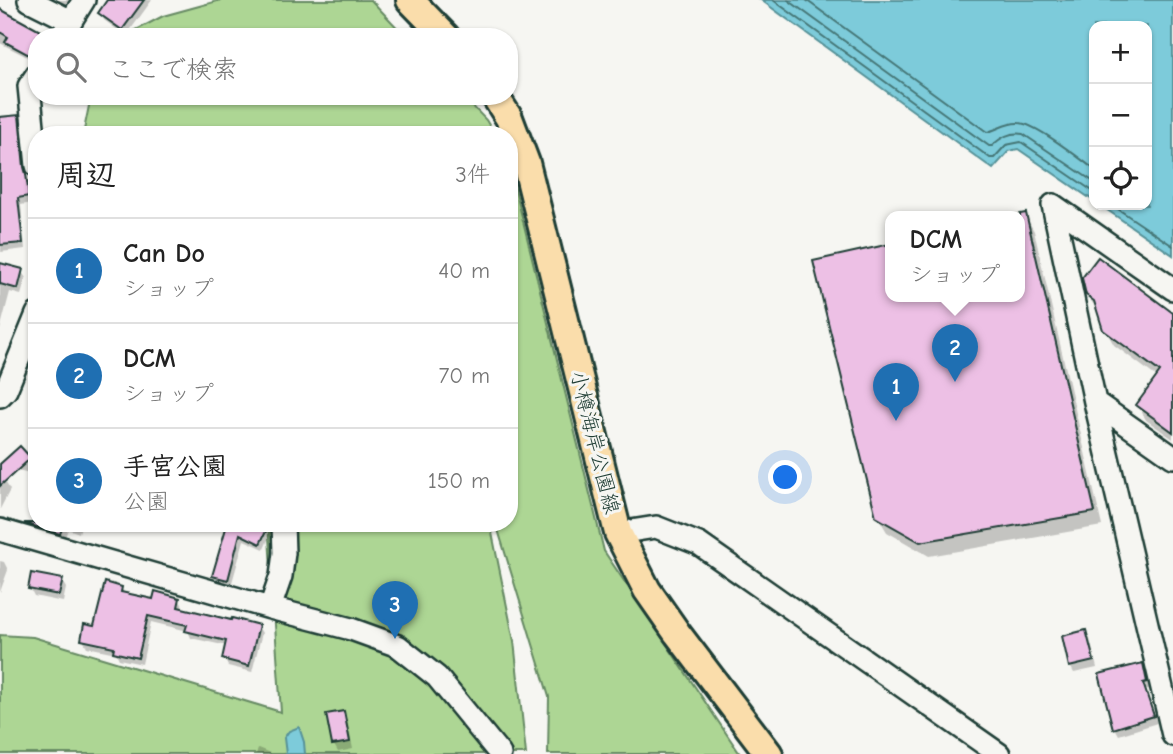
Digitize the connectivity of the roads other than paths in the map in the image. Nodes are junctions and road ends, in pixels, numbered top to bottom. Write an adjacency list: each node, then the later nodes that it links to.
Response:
1 (29, 0): 4 (street)
2 (84, 0): 5 (street)
3 (410, 0): 6 (main road)
4 (65, 28)
5 (67, 28)
6 (437, 28)
7 (31, 105): 9 (street)
8 (501, 105): 10 (main road, 小樽海岸公園線)
9 (33, 126)
10 (512, 126)
11 (518, 142): 19 (main road, 小樽海岸公園線)
12 (1173, 289): 15 (street)
13 (28, 336): 14 (street)
14 (0, 396)
15 (1095, 402): 16 (street); 21 (street)
16 (1173, 457)
17 (0, 530): 20 (street)
18 (283, 532): 20 (street)
19 (618, 533): 24 (main road, 小樽海岸公園線); 25 (street)
20 (270, 608): 23 (street)
21 (1165, 667): 22 (street)
22 (1173, 735)
23 (500, 754)
24 (769, 754)
25 (999, 754)

